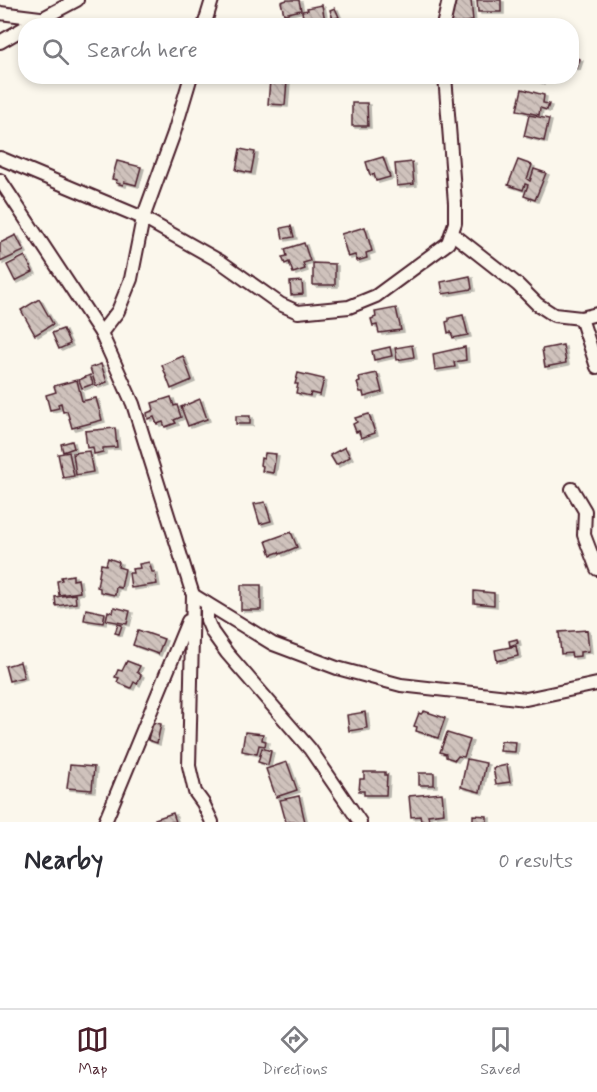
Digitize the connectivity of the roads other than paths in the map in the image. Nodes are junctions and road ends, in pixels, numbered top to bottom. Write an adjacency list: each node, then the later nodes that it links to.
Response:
1 (77, 0): 5 (street)
2 (212, 0): 6 (street)
3 (449, 0): 7 (street)
4 (0, 13): 5 (street)
5 (41, 18)
6 (206, 18)
7 (446, 18)
8 (18, 31): 9 (street)
9 (0, 42)
10 (189, 84): 14 (street)
11 (446, 84): 15 (street)
12 (0, 158): 14 (street)
13 (0, 180): 18 (street)
14 (144, 218): 15 (street); 18 (street)
15 (453, 234): 17 (street)
16 (597, 314): 17 (street)
17 (580, 318): 19 (street)
18 (101, 333): 22 (street)
19 (597, 366)
20 (572, 489): 21 (street)
21 (597, 569)
22 (193, 595): 23 (street); 24 (street)
23 (207, 603): 25 (street); 28 (street)
24 (192, 612): 26 (street); 27 (street)
25 (597, 684)
26 (105, 822)
27 (212, 822)
28 (360, 822)

